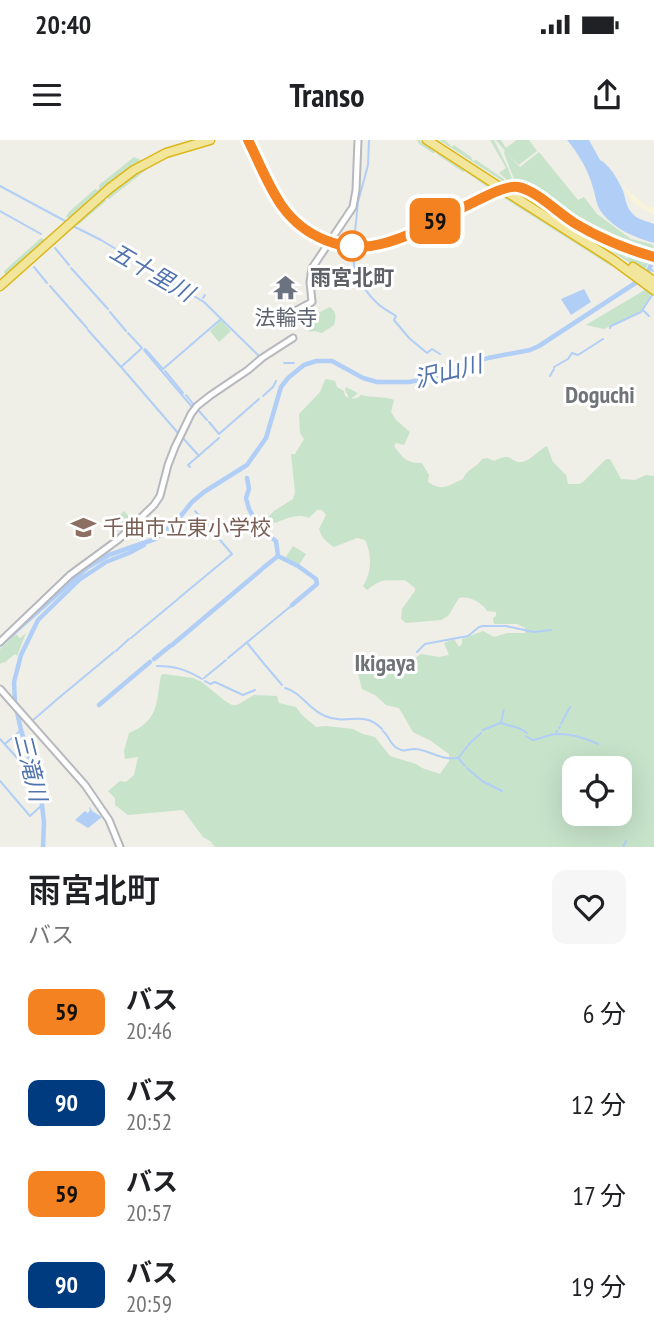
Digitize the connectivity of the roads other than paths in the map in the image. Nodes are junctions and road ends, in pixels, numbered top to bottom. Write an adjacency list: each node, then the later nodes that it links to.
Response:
1 (197, 140): 7 (highway)
2 (210, 140): 7 (highway)
3 (248, 140): 9 (highway)
4 (358, 140): 9 (main road)
5 (426, 140): 8 (highway)
6 (434, 140): 8 (highway)
7 (157, 155): 13 (highway)
8 (469, 165): 11 (highway, bridge)
9 (330, 242): 10 (highway); 15 (main road)
10 (652, 257)
11 (640, 275): 12 (highway); 14 (highway)
12 (654, 281)
13 (0, 284)
14 (654, 290)
15 (280, 319)
16 (293, 338): 17 (main road)
17 (0, 642)
18 (0, 689): 19 (main road)
19 (120, 847)

